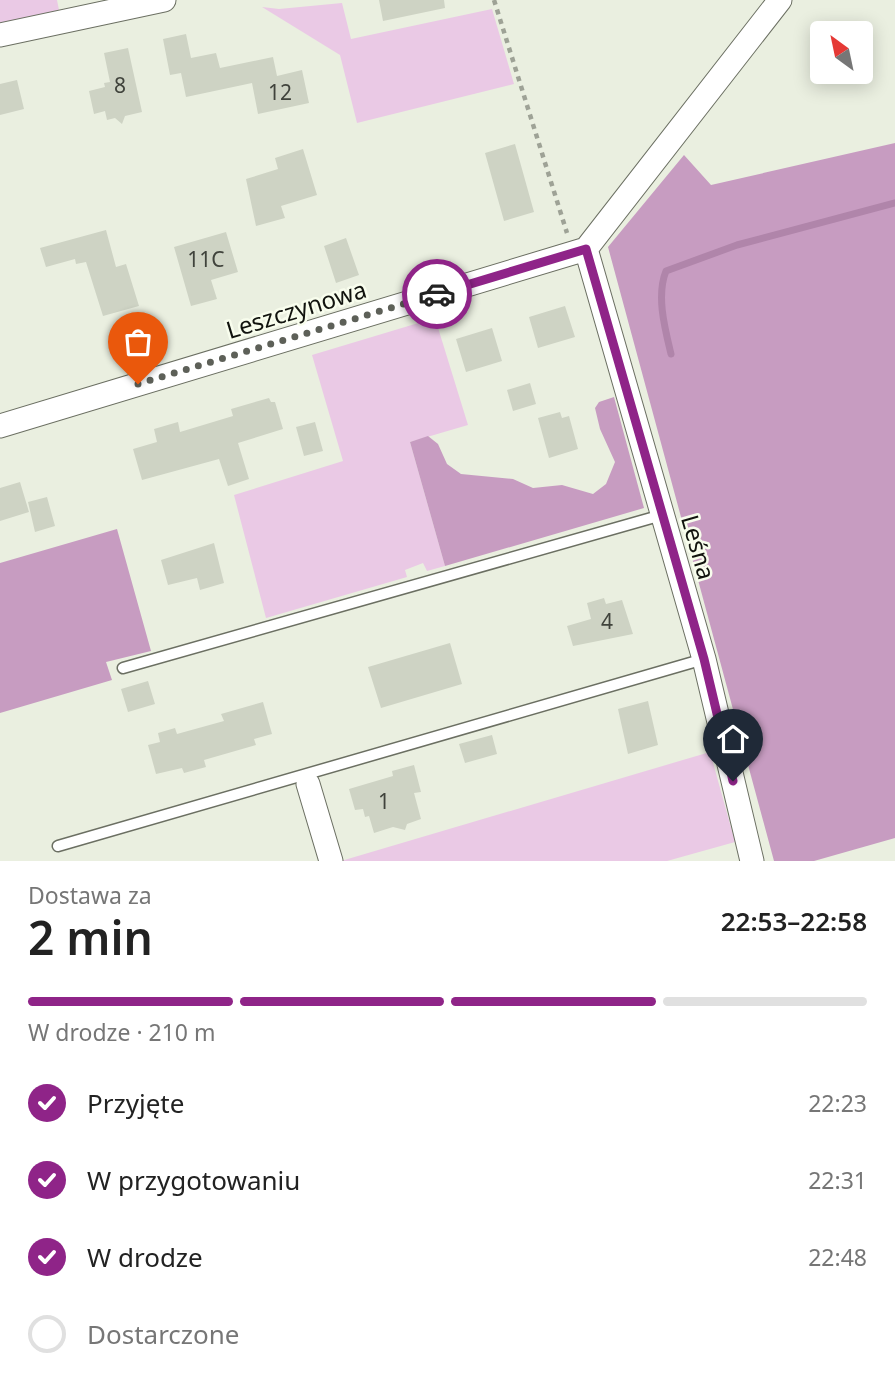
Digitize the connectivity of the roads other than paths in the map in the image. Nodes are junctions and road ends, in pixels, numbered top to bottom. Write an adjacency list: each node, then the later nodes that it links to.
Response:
1 (164, 0): 3 (street)
2 (780, 0): 4 (street)
3 (0, 35)
4 (579, 251): 5 (street, Leszczynowa); 6 (street, Leśna)
5 (0, 426)
6 (662, 515): 7 (street, Leśna); 8 (lane)
7 (704, 659): 10 (lane); 12 (street, Leśna)
8 (123, 668)
9 (308, 784): 11 (street)
10 (58, 846)
11 (331, 861)
12 (752, 861)

